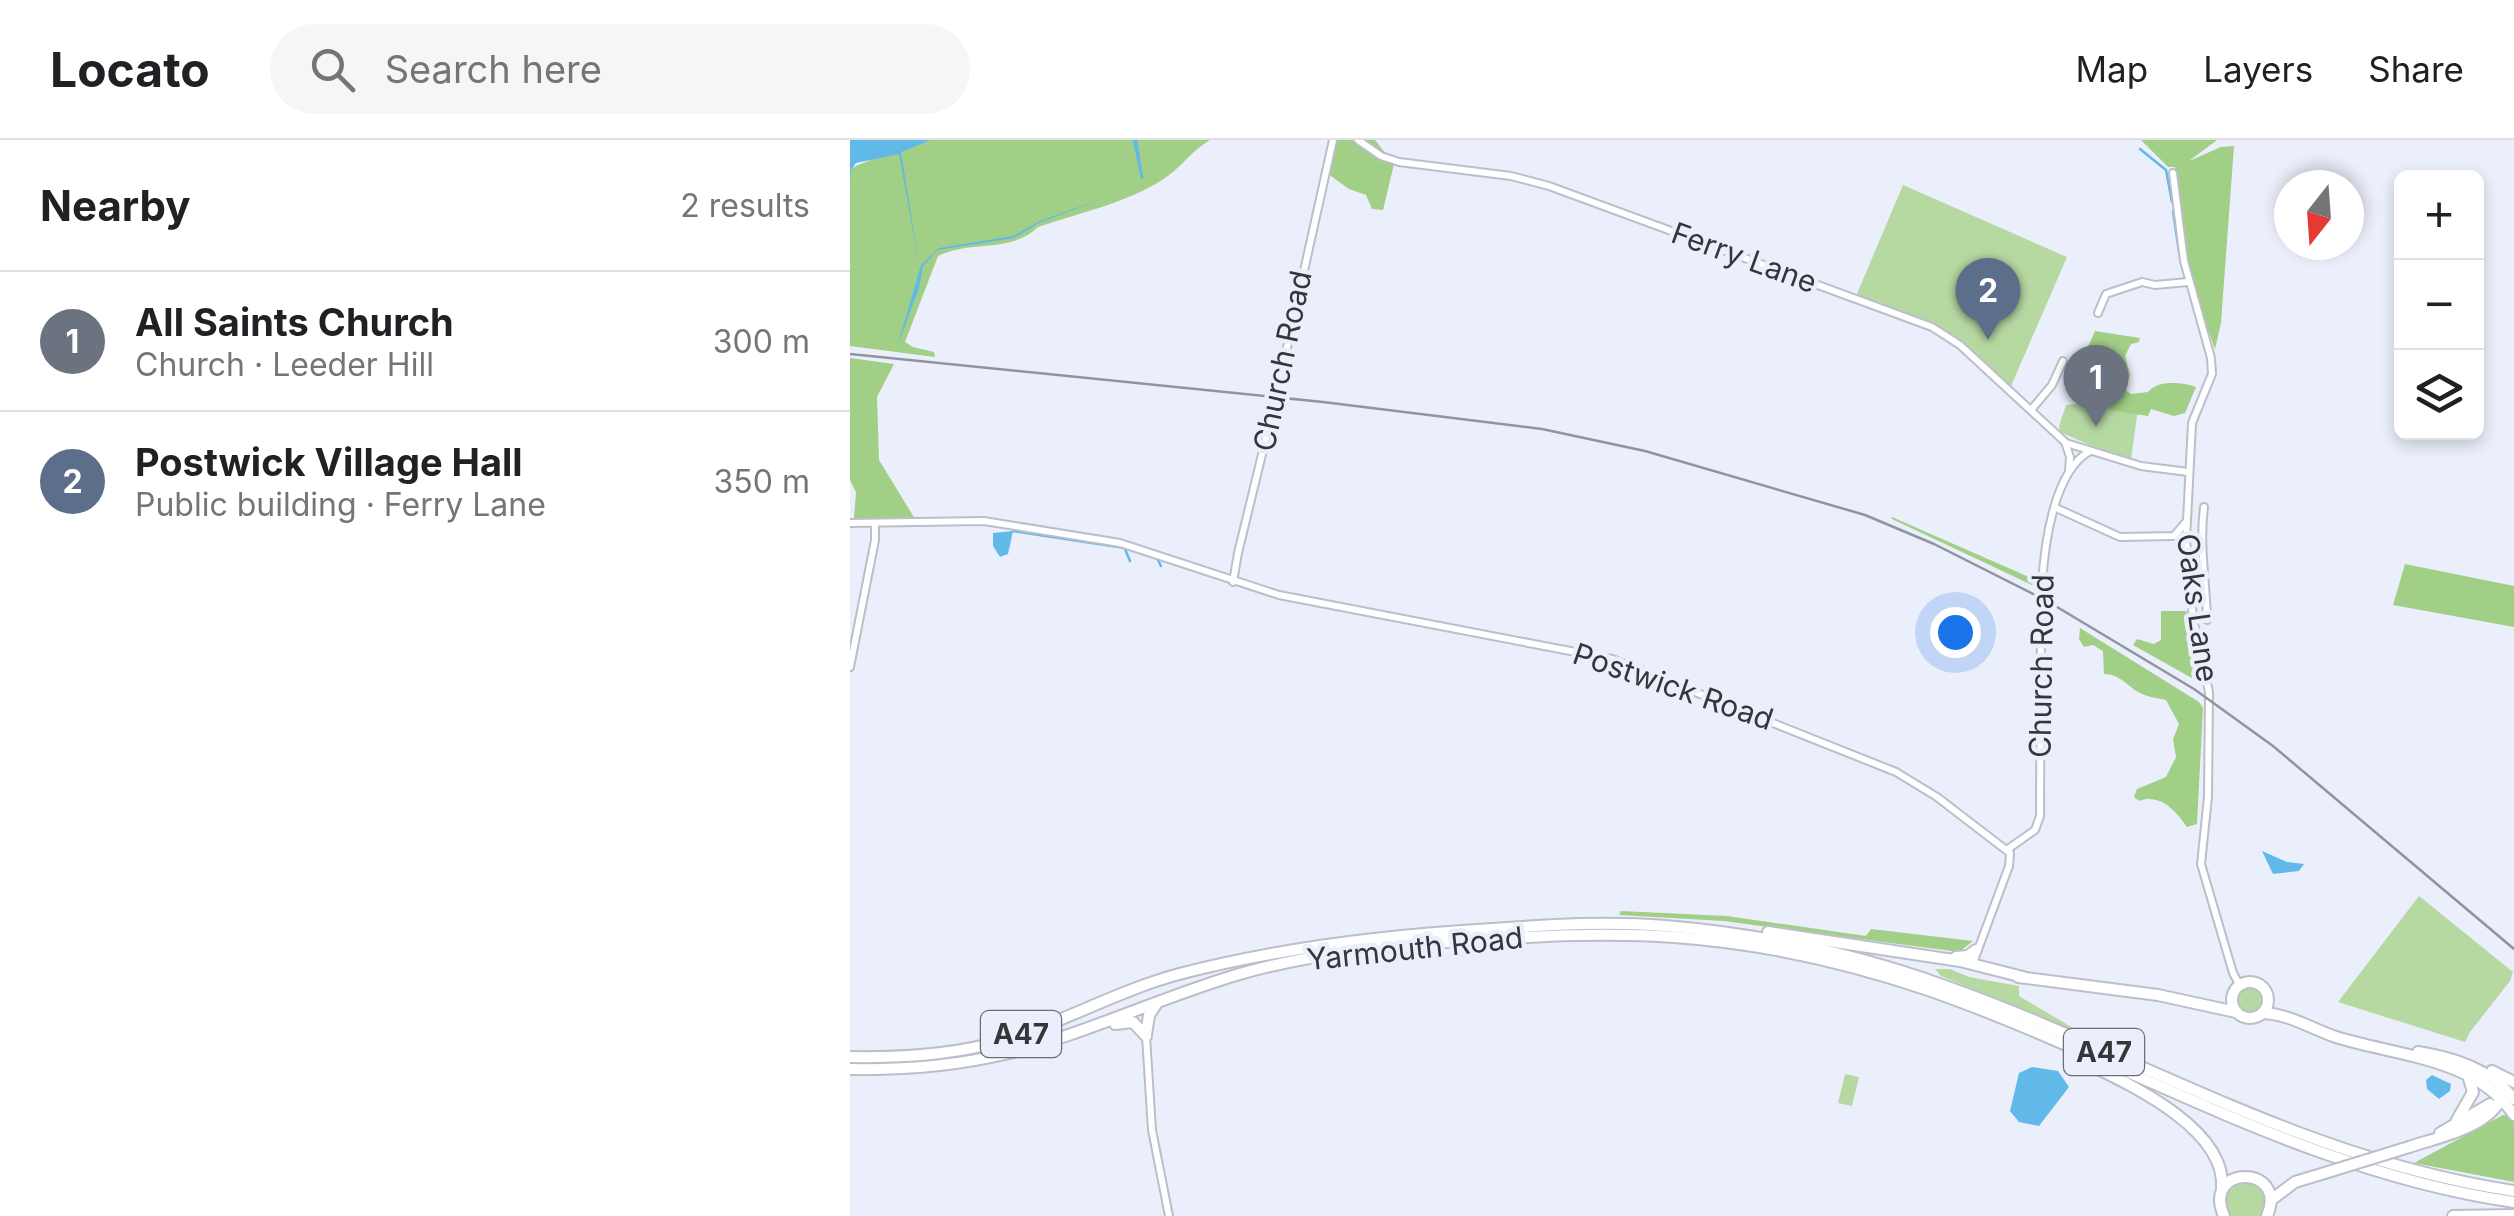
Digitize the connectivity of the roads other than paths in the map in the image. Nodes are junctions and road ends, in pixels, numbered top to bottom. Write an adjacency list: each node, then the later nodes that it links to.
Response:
1 (1333, 140): 19 (street, Church Road, bridge)
2 (1358, 140): 7 (street, Ferry Lane)
3 (2174, 173): 4 (street, Oaks Lane)
4 (2188, 282): 5 (street); 11 (street, Oaks Lane)
5 (2098, 313)
6 (2063, 361): 7 (street)
7 (2031, 410): 8 (street, Ferry Lane)
8 (2065, 442): 9 (street); 10 (street)
9 (2090, 452): 10 (street); 11 (street)
10 (2069, 471): 12 (street, Church Road)
11 (2188, 472): 15 (street, Oaks Lane)
12 (2056, 508): 17 (street); 24 (street, Church Road, bridge)
13 (2204, 508): 21 (street)
14 (850, 524): 16 (street, Postwick Road)
15 (2185, 524): 17 (street); 18 (street, Oaks Lane)
16 (876, 525): 19 (street, Postwick Road); 23 (street)
17 (2174, 536): 18 (street)
18 (2186, 540): 20 (street, Oaks Lane)
19 (1234, 582): 24 (street, Postwick Road)
20 (2189, 590): 21 (street); 31 (street, Oaks Lane)
21 (2204, 590): 22 (street)
22 (2207, 620)
23 (850, 668)
24 (2008, 849): 26 (street)
25 (1690, 928): 27 (highway, A47); 42 (highway, Yarmouth Road / A47); 51 (highway, A47)
26 (1977, 948): 27 (highway, A47); 28 (street); 29 (street)
27 (1935, 957): 28 (highway, A47)
28 (1973, 964): 29 (highway); 30 (highway)
29 (1987, 966): 30 (highway)
30 (2023, 977): 32 (highway)
31 (2236, 989): 32 (highway); 33 (highway); 35 (highway)
32 (2171, 997): 35 (highway)
33 (2268, 997): 37 (highway); 38 (highway)
34 (1157, 1003): 36 (highway, Yarmouth Road / A47); 39 (highway, Yarmouth Road / A47); 40 (highway)
35 (2236, 1012): 37 (highway)
36 (1986, 1013): 50 (highway, A47); 53 (highway, A47)
37 (2263, 1013): 38 (highway)
38 (2298, 1022): 41 (highway)
39 (1072, 1034): 40 (highway, A47); 43 (highway, Yarmouth Road / A47)
40 (1146, 1036): 57 (street)
41 (2387, 1050): 44 (highway); 45 (highway)
42 (850, 1057)
43 (850, 1069)
44 (2468, 1075): 45 (highway); 46 (highway)
45 (2508, 1098): 46 (highway); 47 (highway)
46 (2453, 1125): 47 (highway)
47 (2426, 1141): 49 (highway, bridge)
48 (2261, 1181): 49 (highway); 50 (highway); 52 (highway)
49 (2295, 1182): 52 (highway)
50 (2222, 1189): 54 (highway)
51 (2514, 1191)
52 (2271, 1200): 56 (highway)
53 (2514, 1202)
54 (2221, 1213)
55 (2514, 1214): 58 (highway)
56 (2271, 1215)
57 (1168, 1216)
58 (2452, 1216)

